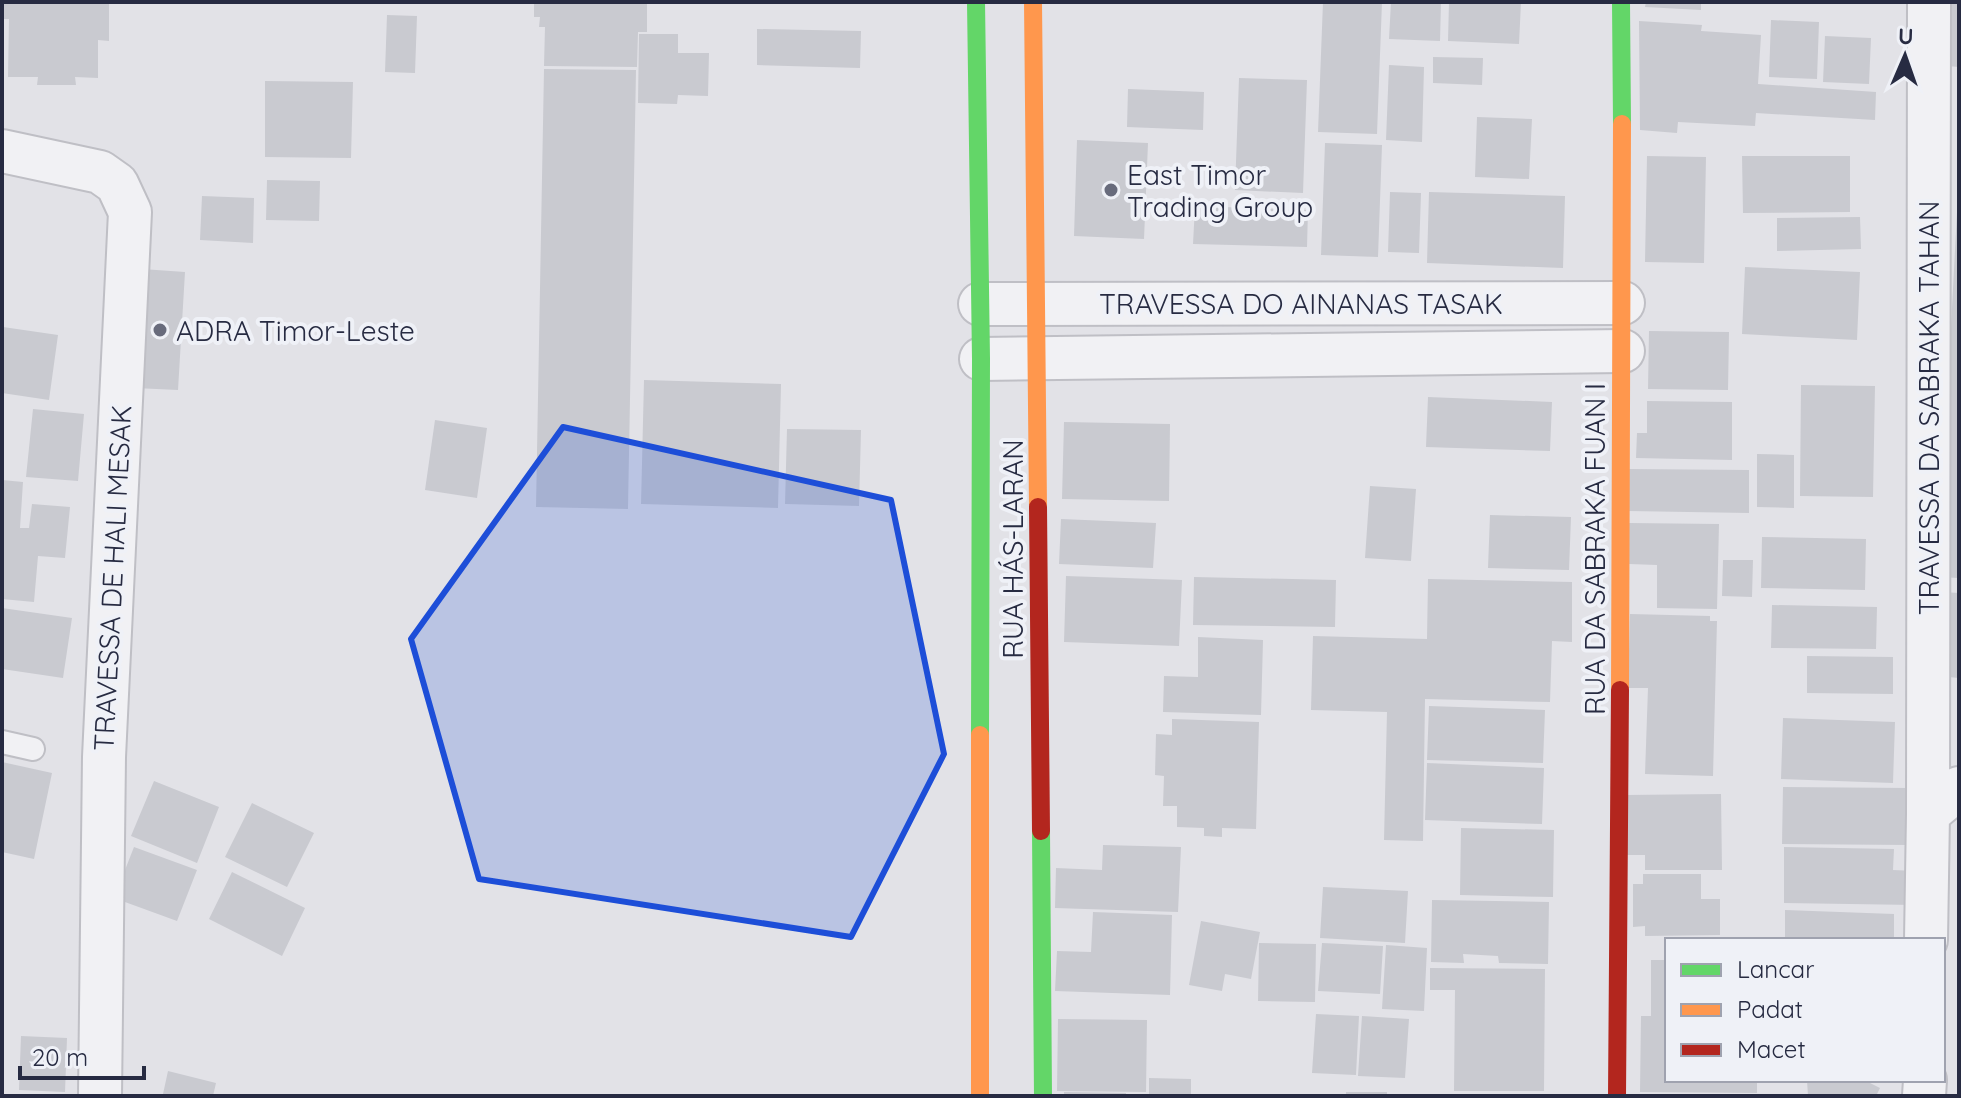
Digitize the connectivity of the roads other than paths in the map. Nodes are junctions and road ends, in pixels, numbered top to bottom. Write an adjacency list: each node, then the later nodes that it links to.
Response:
1 (976, 2): 8 (main road, RUA HÁS-LARAN)
2 (1033, 2): 6 (main road, RUA HÁS-LARAN)
3 (1621, 2): 7 (main road, RUA DA SABRAKA FUAN I)
4 (1929, 2): 14 (street, TRAVESSA DA SABRAKA TAHAN)
5 (2, 151): 16 (street, TRAVESSA DE HALI MESAK)
6 (1036, 303): 7 (street, TRAVESSA DO AINANAS TASAK); 8 (street, TRAVESSA DO AINANAS TASAK); 11 (main road, RUA HÁS-LARAN)
7 (1623, 303): 9 (main road, RUA DA SABRAKA FUAN I)
8 (980, 304): 10 (main road, RUA HÁS-LARAN)
9 (1623, 351): 11 (street, TRAVESSA DO AINANAS TASAK); 19 (main road, RUA DA SABRAKA FUAN I)
10 (981, 359): 11 (street, TRAVESSA DO AINANAS TASAK); 17 (main road, RUA HÁS-LARAN)
11 (1038, 359): 18 (main road, RUA HÁS-LARAN)
12 (2, 742): 13 (lane)
13 (33, 749)
14 (1943, 801): 15 (street, TRAVESSA DA SABRAKA TAHAN)
15 (1926, 938)
16 (100, 1096)
17 (980, 1096)
18 (1043, 1096)
19 (1617, 1096)

